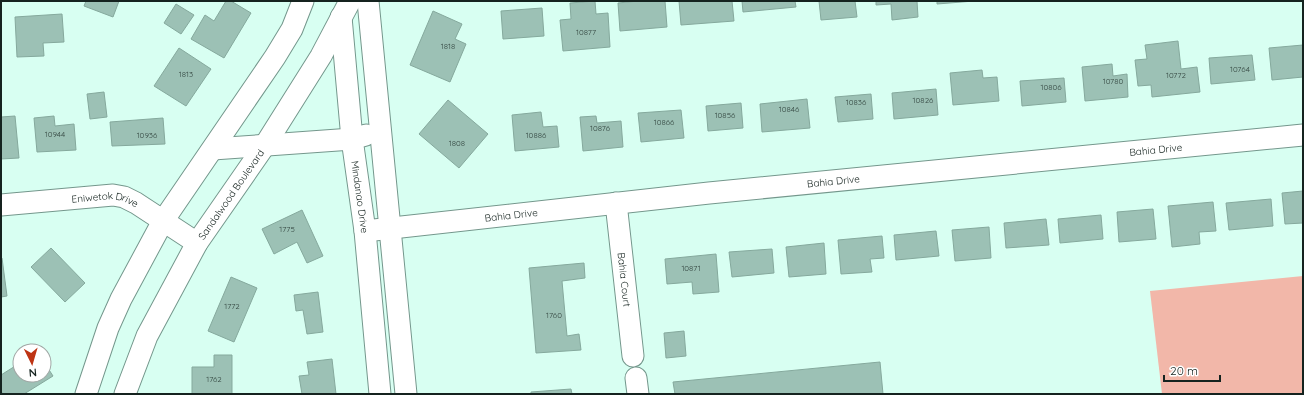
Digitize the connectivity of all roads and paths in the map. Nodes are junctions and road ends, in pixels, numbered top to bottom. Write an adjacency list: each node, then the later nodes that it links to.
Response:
1 (303, 1): 8 (street)
2 (368, 1): 4 (street)
3 (343, 6): 6 (street, Mindanao Drive); 7 (street, Sandalwood Boulevard)
4 (380, 131): 6 (street); 12 (street)
5 (1303, 135): 9 (street, Bahia Drive)
6 (352, 139): 7 (street); 13 (street, Mindanao Drive)
7 (265, 145): 8 (street); 14 (street, Sandalwood Boulevard)
8 (213, 149): 11 (street)
9 (616, 203): 12 (street, Bahia Drive); 15 (street, Bahia Court)
10 (1, 205): 11 (street, Eniwetok Drive)
11 (163, 221): 14 (street, Eniwetok Drive); 16 (street)
12 (389, 228): 13 (street, Bahia Drive); 19 (street)
13 (365, 231): 18 (street, Mindanao Drive)
14 (197, 243): 17 (street, Sandalwood Boulevard)
15 (633, 356)
16 (86, 394)
17 (125, 394)
18 (380, 394)
19 (406, 394)

